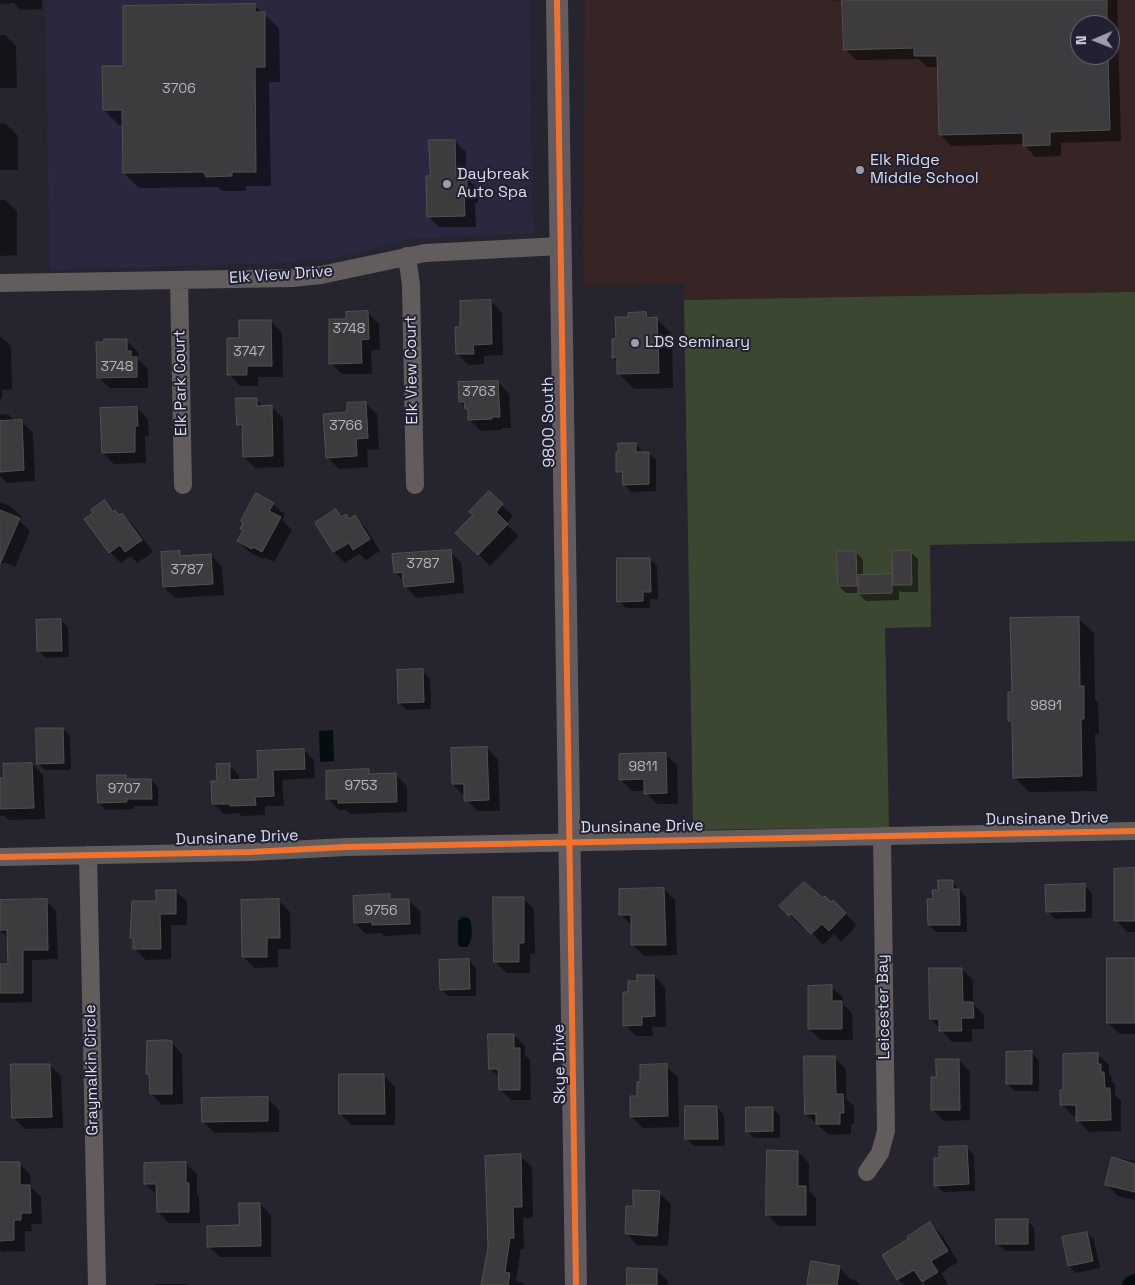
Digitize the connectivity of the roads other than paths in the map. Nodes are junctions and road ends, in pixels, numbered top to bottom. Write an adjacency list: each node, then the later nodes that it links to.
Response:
1 (557, 0): 2 (main road, 9800 South)
2 (560, 246): 3 (street, Elk View Drive); 10 (main road, 9800 South)
3 (407, 256): 4 (street, Elk View Drive); 7 (street, Elk View Court)
4 (178, 280): 5 (street, Elk View Drive); 6 (street, Elk Park Court)
5 (0, 283)
6 (183, 485)
7 (415, 485)
8 (1135, 832): 9 (street, Dunsinane Drive)
9 (882, 836): 10 (street, Dunsinane Drive); 13 (street, Leicester Bay)
10 (570, 843): 11 (street, Dunsinane Drive); 15 (main road, Skye Drive)
11 (88, 855): 12 (street, Dunsinane Drive); 14 (street, Graymalkin Circle)
12 (0, 857)
13 (867, 1172)
14 (97, 1285)
15 (576, 1285)

